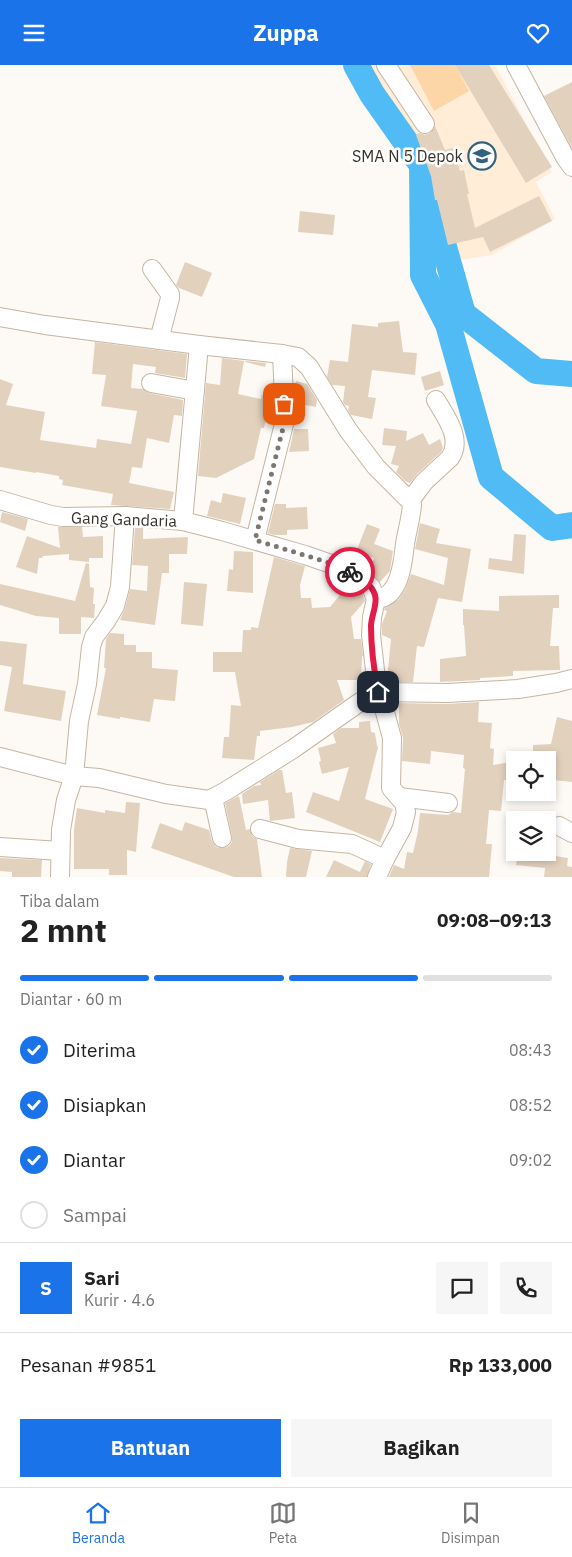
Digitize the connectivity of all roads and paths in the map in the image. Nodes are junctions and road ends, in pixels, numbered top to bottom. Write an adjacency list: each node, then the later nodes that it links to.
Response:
1 (386, 65): 3 (street)
2 (516, 65): 4 (street)
3 (425, 124)
4 (572, 167)
5 (152, 269): 9 (street)
6 (0, 317): 8 (street)
7 (0, 322): 8 (street)
8 (25, 326): 9 (street)
9 (159, 340): 10 (street)
10 (199, 345): 11 (street); 13 (street)
11 (282, 354): 16 (street); 19 (street)
12 (151, 383): 13 (street)
13 (195, 391): 18 (street)
14 (436, 400): 16 (street)
15 (0, 500): 17 (street, Gang Gandaria)
16 (411, 504): 20 (street)
17 (125, 516): 18 (street, Gang Gandaria); 24 (street)
18 (183, 521): 19 (street, Gang Gandaria)
19 (255, 540): 20 (street, Gang Gandaria)
20 (376, 599): 22 (street)
21 (572, 679): 22 (street)
22 (378, 692): 25 (street); 26 (street)
23 (0, 757): 24 (street)
24 (74, 776): 26 (street); 31 (street)
25 (399, 797): 27 (street); 32 (street)
26 (213, 798): 29 (street)
27 (448, 803)
28 (260, 829): 32 (street)
29 (222, 838)
30 (0, 847): 31 (street)
31 (60, 851): 33 (street)
32 (385, 859): 34 (street)
33 (60, 877)
34 (378, 877)

